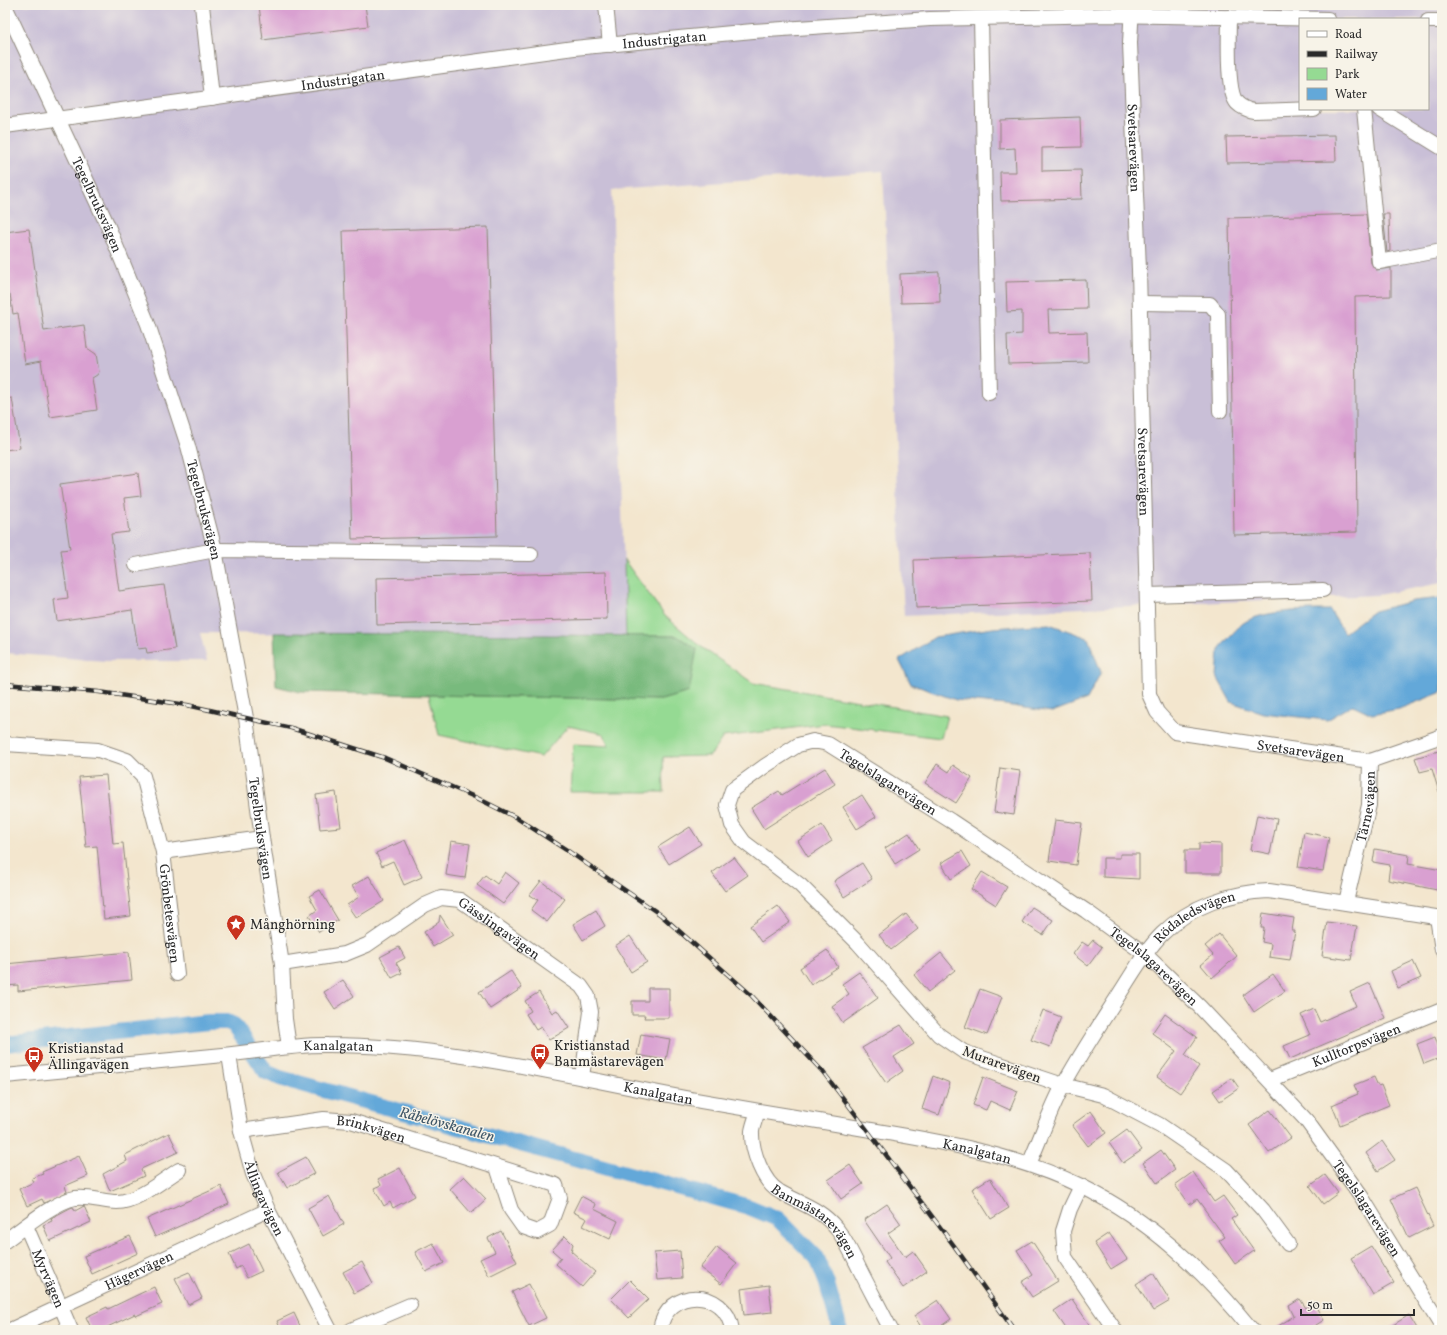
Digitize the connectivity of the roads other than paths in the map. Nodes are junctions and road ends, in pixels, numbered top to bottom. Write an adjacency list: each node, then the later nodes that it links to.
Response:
1 (202, 5): 11 (street)
2 (606, 5): 10 (street)
3 (5, 6): 15 (street, Tegelbruksvägen)
4 (1131, 10): 5 (street, Industrigatan); 6 (street, Industrigatan); 19 (street, Svetsarevägen)
5 (1229, 17): 7 (street, Industrigatan); 12 (street)
6 (981, 18): 10 (street, Industrigatan); 20 (street)
7 (1299, 18)
8 (1429, 21): 9 (street)
9 (1442, 21)
10 (610, 45): 11 (street, Industrigatan)
11 (212, 98): 15 (street, Industrigatan)
12 (1299, 110)
13 (1364, 110): 18 (street)
14 (1381, 110): 17 (street)
15 (59, 119): 16 (street, Industrigatan); 22 (street, Tegelbruksvägen)
16 (5, 126)
17 (1442, 148)
18 (1442, 250)
19 (1140, 303): 21 (street); 26 (street, Svetsarevägen)
20 (989, 394)
21 (1220, 411)
22 (214, 550): 23 (street); 24 (street); 31 (street, Tegelbruksvägen)
23 (531, 554)
24 (136, 565)
25 (1323, 590): 26 (street)
26 (1147, 595): 29 (street, Svetsarevägen)
27 (1442, 736): 29 (street, Tärnevägen)
28 (5, 744): 32 (street, Grönbetesvägen)
29 (1370, 760): 33 (street, Tärnevägen)
30 (765, 766): 36 (street, Tegelslagarevägen); 45 (street, Murarevägen)
31 (262, 838): 32 (street, Grönbetesvägen); 37 (street, Tegelbruksvägen)
32 (163, 852): 38 (street, Grönbetesvägen)
33 (1346, 902): 34 (street, Rödaledsvägen); 36 (street, Rödaledsvägen)
34 (1439, 918): 35 (street)
35 (1442, 950)
36 (1145, 954): 44 (street, Tegelslagarevägen); 45 (street, Rödaledsvägen)
37 (282, 964): 40 (street, Tegelbruksvägen); 43 (street, Gässlingavägen)
38 (177, 974)
39 (1442, 1010): 44 (street, Kulltorpsvägen)
40 (289, 1046): 41 (street, Kanalgatan); 43 (street, Kanalgatan)
41 (229, 1054): 42 (street, Kanalgatan); 47 (street, Ällingavägen)
42 (5, 1076)
43 (582, 1077): 46 (street, Kanalgatan)
44 (1270, 1080): 58 (street, Tegelslagarevägen)
45 (1063, 1085): 48 (street, Rödaledsvägen); 55 (street, Murarevägen)
46 (758, 1111): 48 (street, Kanalgatan); 65 (street, Banmästarevägen)
47 (241, 1131): 49 (street, Brinkvägen); 52 (street, Ällingavägen)
48 (1029, 1164): 51 (street, Kanalgatan)
49 (497, 1167): 49 (street, Brinkvägen)
50 (179, 1170): 53 (street)
51 (1081, 1186): 66 (street); 67 (street, Kanalgatan)
52 (268, 1210): 57 (street, Hägervägen); 61 (street, Ällingavägen)
53 (26, 1226): 54 (street); 57 (street, Myrvägen)
54 (5, 1241)
55 (1288, 1244)
56 (410, 1305): 62 (street)
57 (61, 1307): 59 (street, Hägervägen); 60 (street, Myrvägen)
58 (1442, 1327)
59 (10, 1330)
60 (71, 1330)
61 (330, 1330)
62 (351, 1330)
63 (660, 1330): 64 (street)
64 (732, 1330)
65 (891, 1330)
66 (1115, 1330)
67 (1252, 1330)

